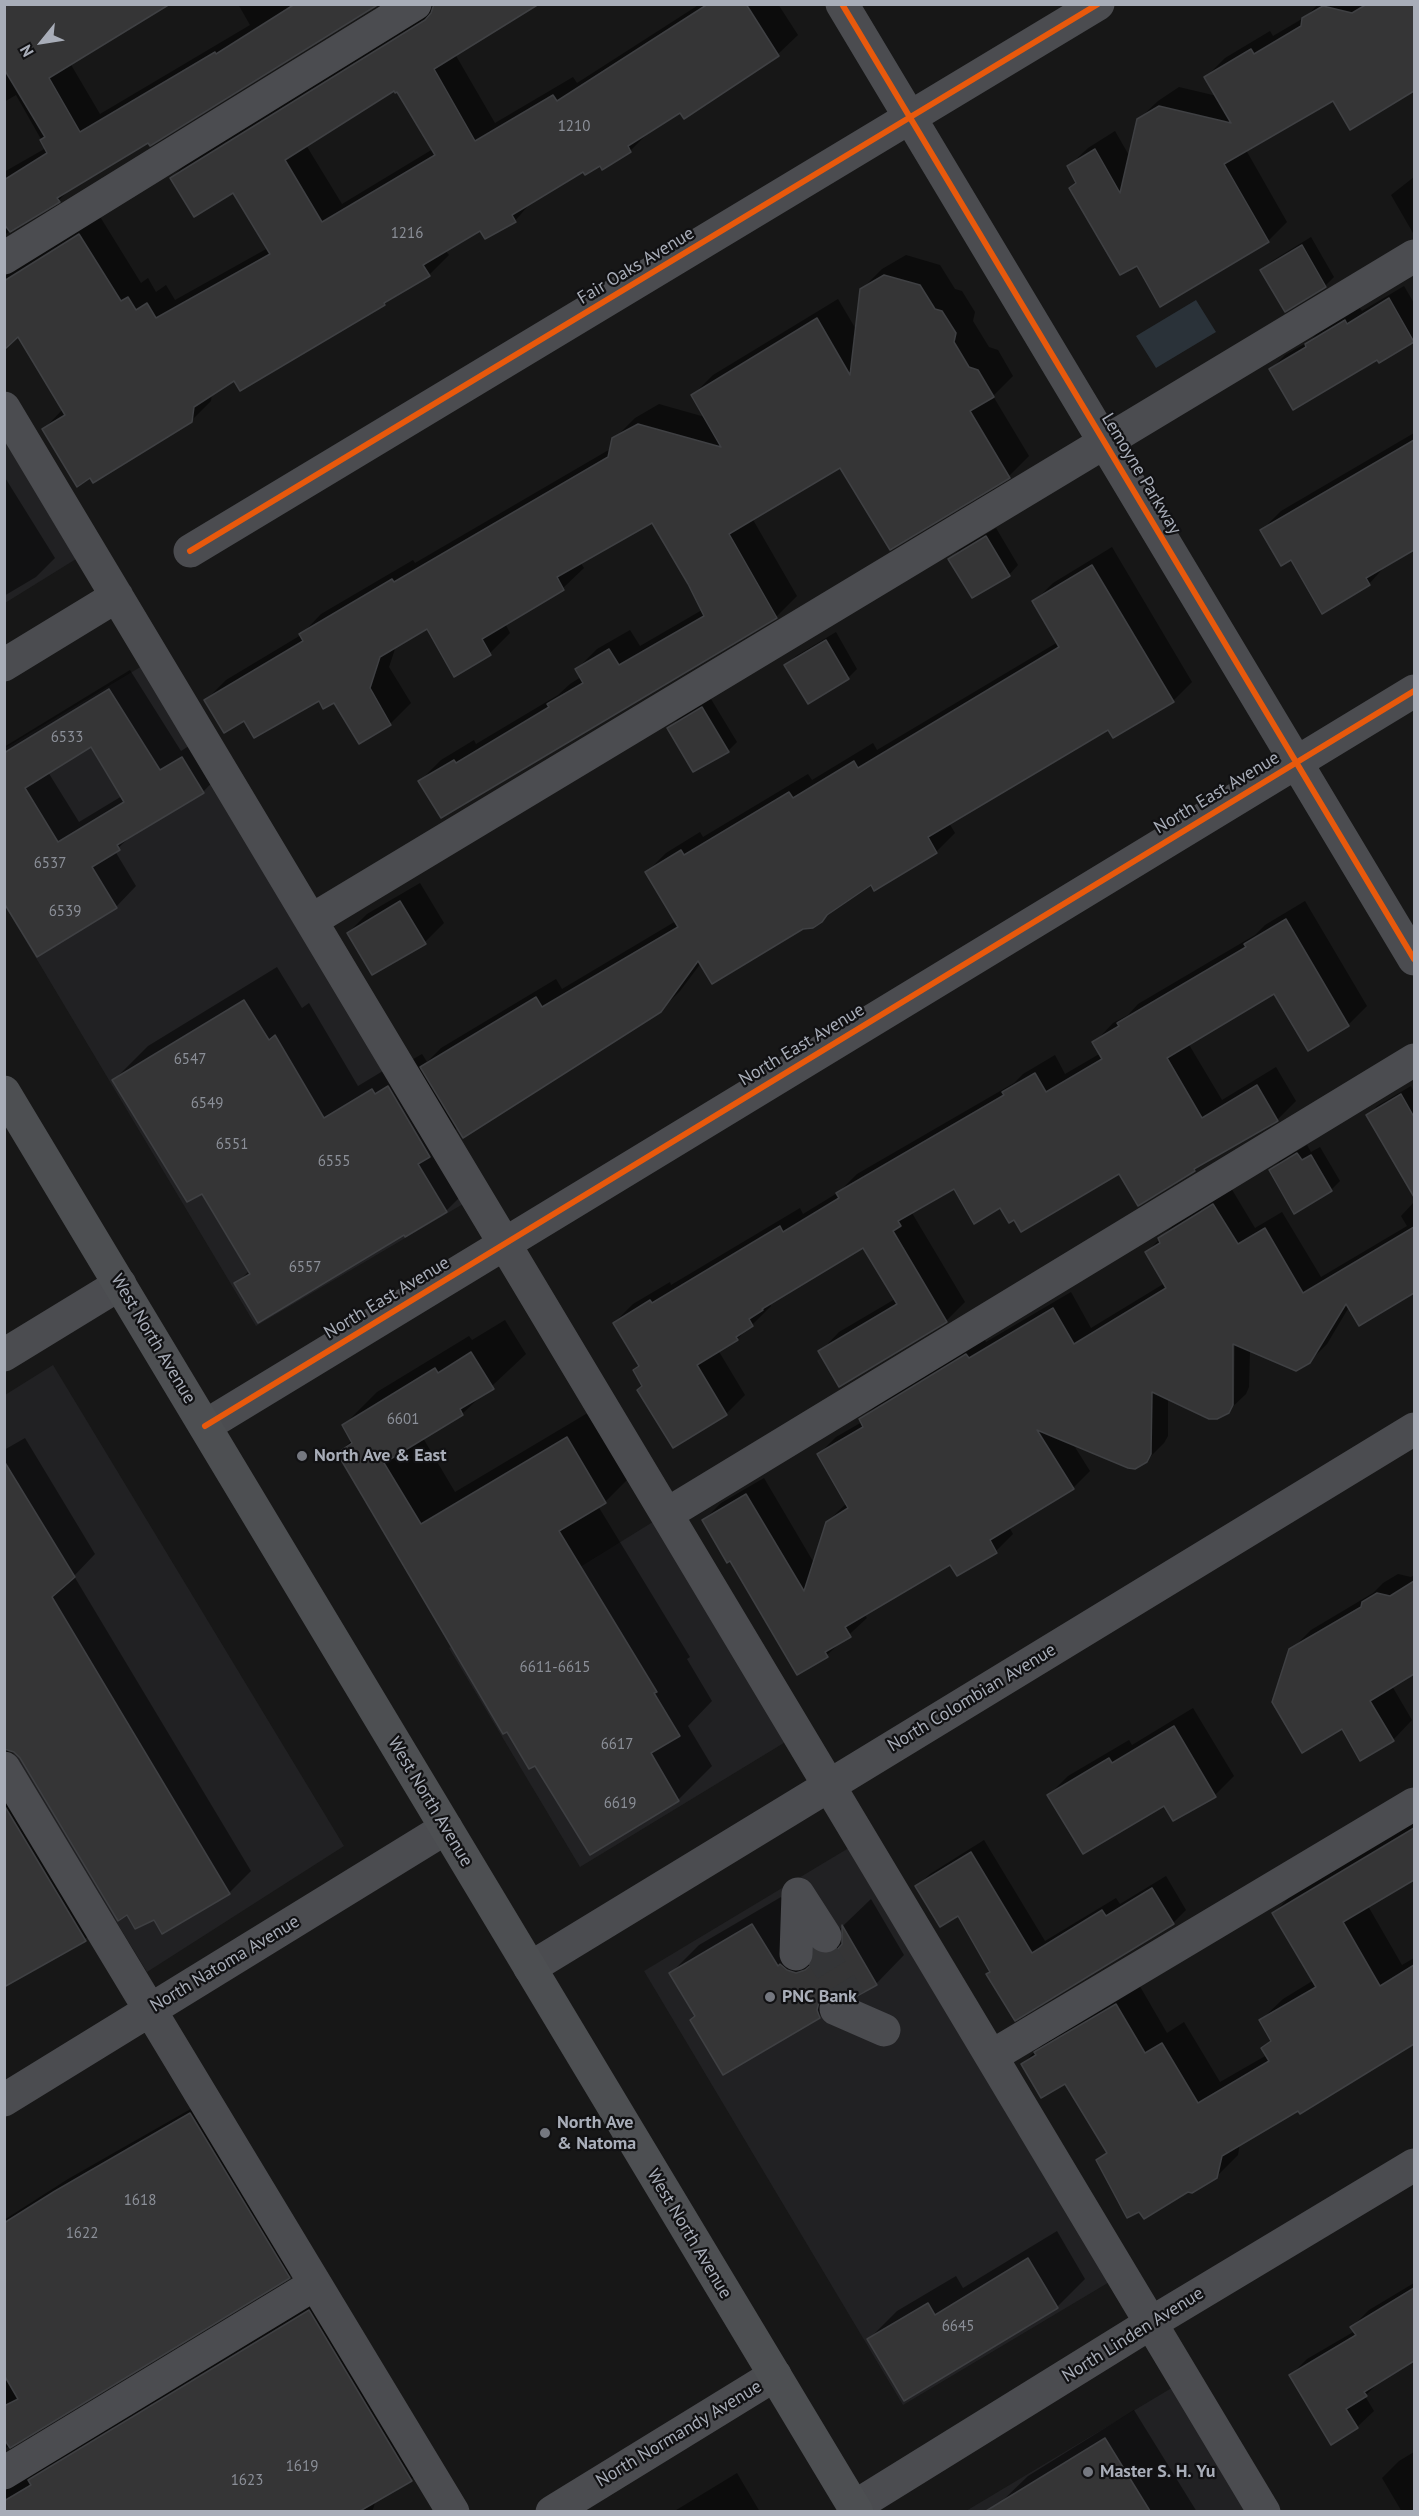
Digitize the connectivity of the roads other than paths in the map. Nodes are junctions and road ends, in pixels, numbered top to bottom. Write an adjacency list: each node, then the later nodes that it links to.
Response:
1 (415, 4): 6 (street)
2 (842, 4): 4 (street, Lemoyne Parkway)
3 (1098, 4): 4 (street, Fair Oaks Avenue)
4 (910, 119): 8 (street, Lemoyne Parkway); 9 (street, Fair Oaks Avenue)
5 (1414, 256): 8 (street)
6 (4, 258)
7 (4, 408): 10 (street)
8 (1105, 442): 13 (street, Lemoyne Parkway); 14 (street)
9 (190, 551)
10 (117, 596): 11 (street); 14 (street)
11 (4, 665)
12 (1414, 691): 13 (street, North East Avenue)
13 (1297, 762): 15 (street, Lemoyne Parkway); 18 (street, North East Avenue)
14 (312, 920): 18 (street)
15 (1414, 959)
16 (1414, 1060): 23 (street)
17 (4, 1092): 19 (main road, West North Avenue)
18 (505, 1243): 21 (street, North East Avenue); 23 (street)
19 (120, 1284): 20 (street); 21 (main road, West North Avenue)
20 (4, 1355)
21 (205, 1426): 27 (main road, West North Avenue)
22 (1414, 1429): 25 (street, North Colombian Avenue)
23 (666, 1514): 25 (street)
24 (4, 1768): 32 (street)
25 (829, 1785): 30 (street, North Colombian Avenue); 34 (street)
26 (1414, 1804): 34 (street)
27 (446, 1828): 30 (main road, West North Avenue); 32 (street, North Natoma Avenue)
28 (798, 1894): 29 (street)
29 (812, 1944)
30 (530, 1968): 39 (main road, West North Avenue)
31 (849, 2001): 33 (street)
32 (151, 2010): 35 (street, North Natoma Avenue); 37 (street)
33 (884, 2030)
34 (992, 2056): 38 (street)
35 (4, 2100)
36 (1414, 2165): 38 (street, North Linden Avenue)
37 (315, 2284): 40 (street); 42 (street)
38 (1151, 2323): 41 (street, North Linden Avenue); 44 (street)
39 (775, 2375): 41 (main road, West North Avenue); 43 (street, North Normandy Avenue)
40 (4, 2473)
41 (855, 2509)
42 (453, 2511)
43 (552, 2511)
44 (1264, 2511)

